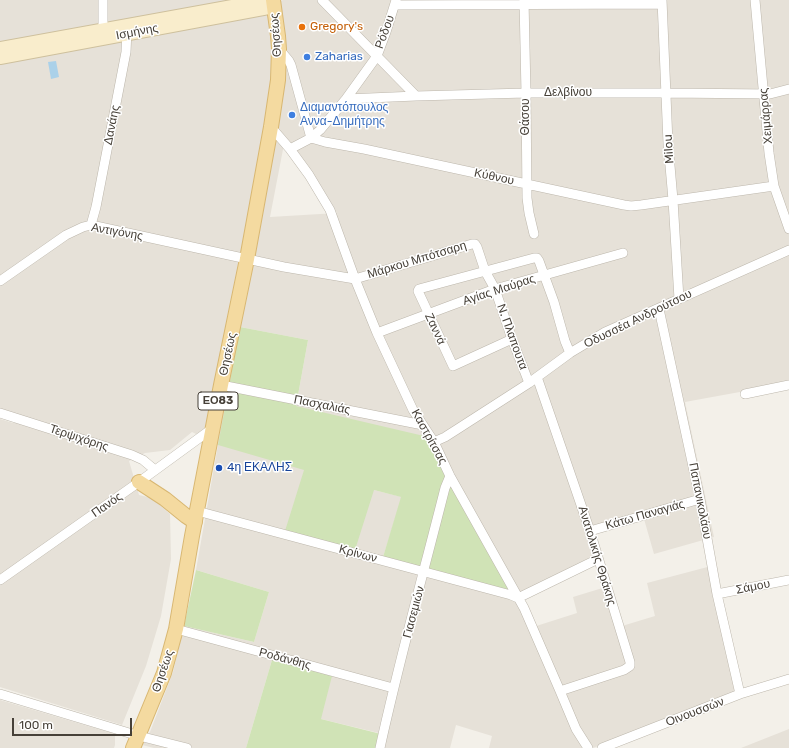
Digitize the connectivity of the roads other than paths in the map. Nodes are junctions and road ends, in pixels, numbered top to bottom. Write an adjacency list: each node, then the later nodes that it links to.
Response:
1 (102, 0): 9 (street)
2 (322, 0): 12 (street)
3 (755, 0): 17 (street, Χειμάρρας)
4 (270, 2): 8 (street, Ισμήνης); 11 (main road, Θησέως / ΕΟ83)
5 (524, 2): 6 (street); 7 (street); 15 (street, Θάσου)
6 (662, 2): 16 (street, Milou)
7 (396, 3): 12 (street, Ρόδου)
8 (127, 30): 9 (street, Ισμήνης); 26 (street, Δανάης)
9 (103, 34): 10 (street, Ισμήνης); 13 (street, Ισμήνης)
10 (0, 48)
11 (279, 49): 20 (main road, Θησέως / ΕΟ83); 21 (street)
12 (377, 56): 18 (street); 19 (street, Ρόδου)
13 (0, 58)
14 (789, 89): 17 (street, Δελβίνου)
15 (526, 93): 16 (street, Δελβίνου); 18 (street, Δελβίνου); 23 (street, Θάσου)
16 (666, 93): 17 (street, Δελβίνου); 25 (street, Milou)
17 (764, 94): 24 (street, Χειμάρρας)
18 (416, 96): 19 (street, Δελβίνου)
19 (346, 99): 21 (street, Ρόδου)
20 (272, 127): 22 (street, Καστρίτσας); 32 (main road, Θησέως / ΕΟ83)
21 (310, 138): 22 (street, Ρόδου); 23 (street, Κύθνου)
22 (290, 149): 35 (street, Καστρίτσας)
23 (527, 184): 25 (street, Κύθνου); 28 (street, Θάσου)
24 (774, 186): 25 (street, Κύθνου); 27 (street, Χειμάρρας)
25 (673, 200): 38 (street, Milou)
26 (91, 225): 32 (street, Αντιγόνης); 36 (street, Αντιγόνης)
27 (789, 229)
28 (534, 234)
29 (477, 247): 33 (street, Ν. Πλαπουτα); 35 (street, Μάρκου Μπότσαρη)
30 (789, 250): 38 (street, Οδυσσέα Ανδρούτσου)
31 (623, 253): 34 (street, Αγίας Μαύρας)
32 (247, 259): 35 (street, Αντιγόνης); 46 (main road, Θησέως / ΕΟ83)
33 (485, 271): 34 (street); 37 (street, Ν. Πλαπουτα); 40 (street, Ζαννά)
34 (544, 276): 37 (street, Αγίας Μαύρας); 43 (street)
35 (355, 279): 41 (street, Καστρίτσας)
36 (0, 281)
37 (495, 289): 40 (street, Αγίας Μαύρας); 42 (street, Ν. Πλαπουτα)
38 (679, 299): 39 (street, Οδυσσέα Ανδρούτσου)
39 (659, 309): 43 (street, Οδυσσέα Ανδρούτσου); 56 (street, Παπανικολάου)
40 (429, 314): 41 (street, Αγίας Μαύρας); 42 (street, Ζαννά)
41 (377, 333): 50 (street, Καστρίτσας)
42 (512, 339): 45 (street, Ν. Πλαπουτα)
43 (570, 353): 44 (street, Οδυσσέα Ανδρούτσου)
44 (537, 377): 45 (street, Οδυσσέα Ανδρούτσου); 58 (street, Ανατολικής Θράκης)
45 (529, 383): 52 (street, Οδυσσέα Ανδρούτσου)
46 (221, 385): 50 (street, Πασχαλιάς); 51 (main road, Θησέως / ΕΟ83)
47 (789, 385): 48 (street)
48 (745, 394)
49 (0, 413): 53 (street, Τερψιχόρης)
50 (423, 425): 52 (street, Καστρίτσας)
51 (213, 428): 53 (street, Πανός); 57 (main road, Θησέως / ΕΟ83)
52 (434, 442): 54 (street, Καστρίτσας)
53 (156, 470): 55 (street, Πανός)
54 (450, 476): 60 (street, Γιασεμιών); 64 (street, Καστρίτσας)
55 (140, 482): 57 (main road); 61 (street, Πανός)
56 (700, 499): 58 (street, Κάτω Παναγιάς); 63 (street, Παπανικολάου)
57 (196, 517): 60 (street, Κρίνων); 65 (main road, Θησέως / ΕΟ83)
58 (590, 530): 59 (street, Ανατολικής Θράκης)
59 (598, 559): 64 (street); 68 (street, Ανατολικής Θράκης)
60 (424, 572): 64 (street, Κρίνων); 67 (street, Γιασεμιών)
61 (0, 580)
62 (789, 580): 63 (street, Σάμου)
63 (718, 594): 70 (street, Παπανικολάου)
64 (518, 598): 68 (street, Καστρίτσας)
65 (176, 629): 67 (street, Ροδάνθης); 71 (main road, Θησέως / ΕΟ83)
66 (789, 679): 70 (street, Οινουσσών)
67 (393, 688): 73 (street, Γιασεμιών)
68 (560, 691): 74 (street, Καστρίτσας)
69 (0, 694): 71 (street)
70 (740, 694): 75 (street, Οινουσσών)
71 (136, 742): 72 (street)
72 (188, 748)
73 (380, 748)
74 (588, 748)
75 (602, 748)

